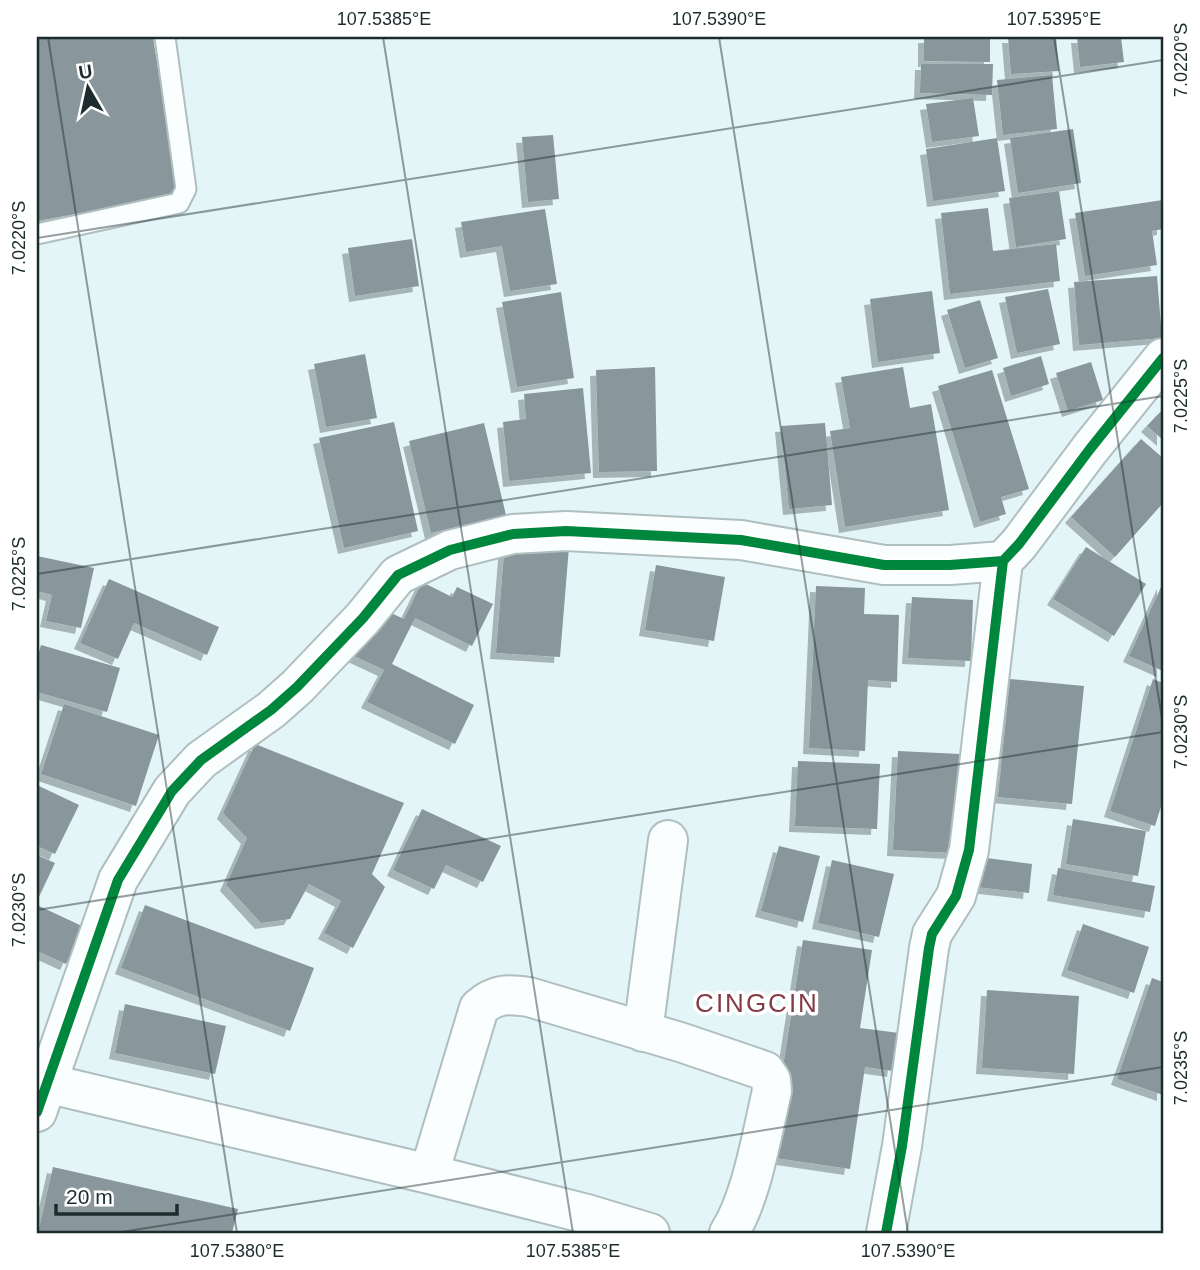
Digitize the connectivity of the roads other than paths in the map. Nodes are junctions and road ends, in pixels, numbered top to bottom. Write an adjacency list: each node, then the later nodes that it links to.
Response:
1 (165, 37): 2 (lane)
2 (37, 233)
3 (1163, 358): 4 (street)
4 (1003, 561): 7 (street); 12 (street)
5 (668, 840): 6 (street)
6 (643, 1032): 8 (street); 11 (street)
7 (41, 1098): 8 (street)
8 (429, 1174): 9 (street)
9 (584, 1223): 10 (street)
10 (650, 1233)
11 (729, 1233)
12 (886, 1233)

